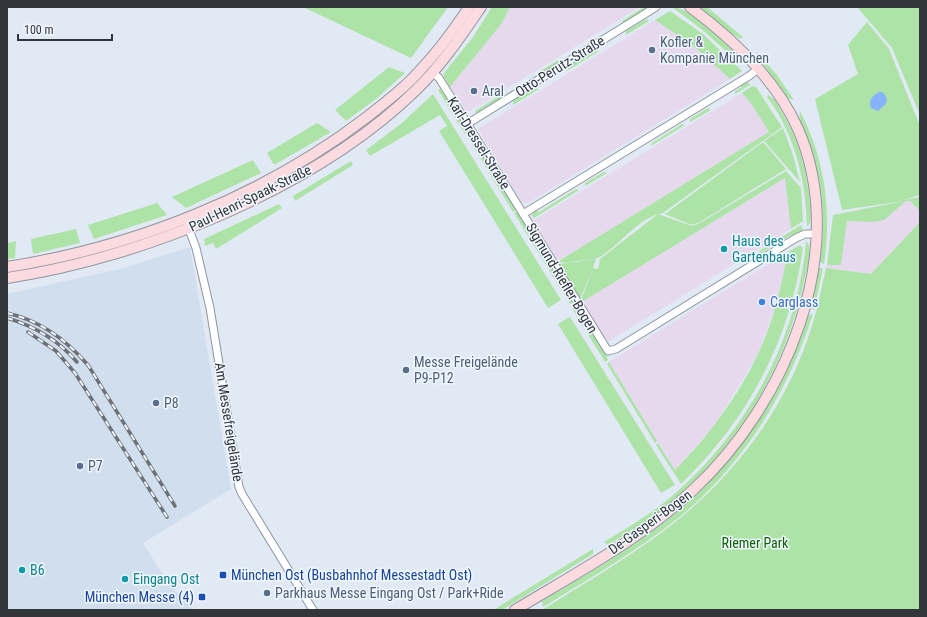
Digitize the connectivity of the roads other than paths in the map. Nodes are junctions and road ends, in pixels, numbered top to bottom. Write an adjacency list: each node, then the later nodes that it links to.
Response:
1 (469, 7): 9 (main road, Paul-Henri-Spaak-Straße)
2 (481, 7): 6 (main road, Paul-Henri-Spaak-Straße)
3 (690, 7): 5 (main road, De-Gasperi-Bogen)
4 (654, 8): 7 (street, Otto-Perutz-Straße)
5 (758, 68): 8 (street, Sigmund-Riefler-Bogen); 11 (main road, De-Gasperi-Bogen)
6 (433, 73): 7 (street, Karl-Dressel-Straße); 10 (main road, Paul-Henri-Spaak-Straße)
7 (467, 124): 8 (street, Karl-Dressel-Straße)
8 (523, 214): 11 (street, Sigmund-Riefler-Bogen)
9 (184, 218): 10 (street, Am Messefreigelände); 12 (main road, Paul-Henri-Spaak-Straße)
10 (189, 228): 13 (main road, Paul-Henri-Spaak-Straße); 14 (street, Am Messefreigelände)
11 (817, 234): 15 (main road, De-Gasperi-Bogen)
12 (7, 267)
13 (7, 278)
14 (313, 610)
15 (515, 610)

